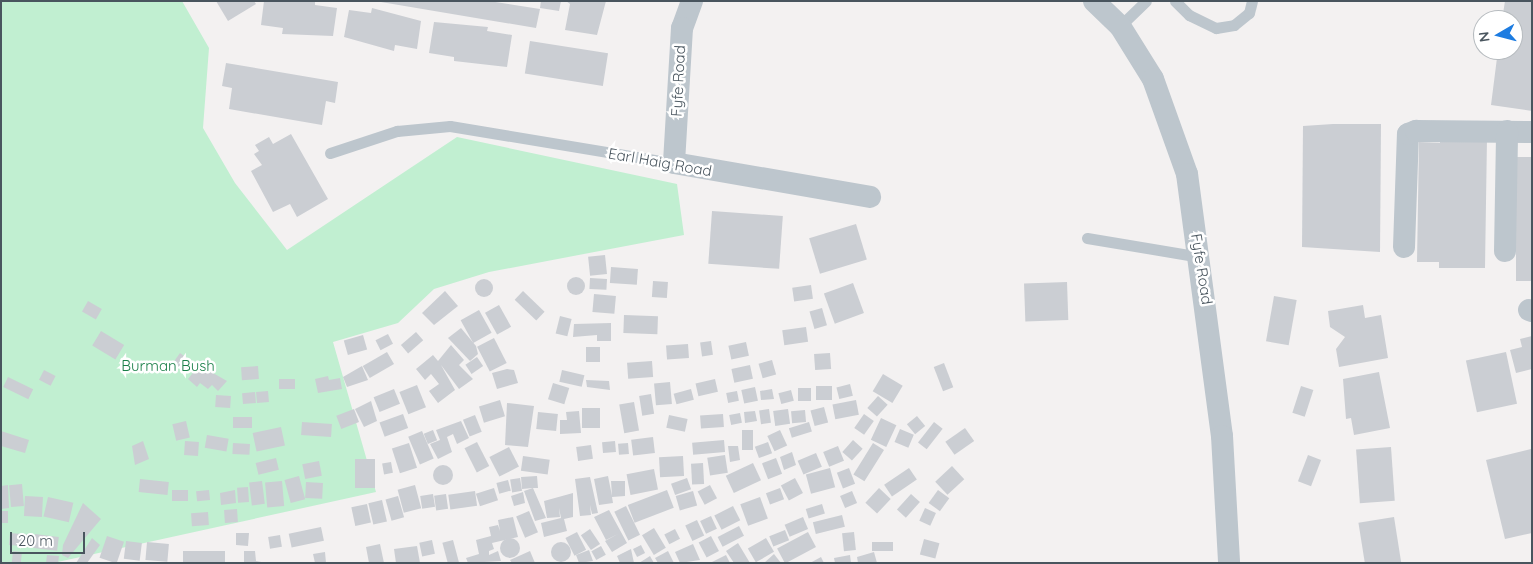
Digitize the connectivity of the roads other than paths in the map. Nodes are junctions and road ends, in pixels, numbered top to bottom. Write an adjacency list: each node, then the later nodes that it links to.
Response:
1 (692, 1): 10 (street, Fyfe Road)
2 (1094, 1): 6 (street, Fyfe Road)
3 (1146, 1): 6 (lane)
4 (1175, 1): 5 (lane)
5 (1252, 1)
6 (1120, 26): 15 (street, Fyfe Road)
7 (1507, 131): 8 (street); 13 (street); 14 (street)
8 (1532, 132)
9 (330, 153): 10 (lane, Earl Haig Road)
10 (674, 163): 11 (street, Earl Haig Road)
11 (870, 198)
12 (1087, 238): 15 (lane)
13 (1404, 247)
14 (1505, 251)
15 (1200, 257): 16 (street, Fyfe Road)
16 (1229, 563)

